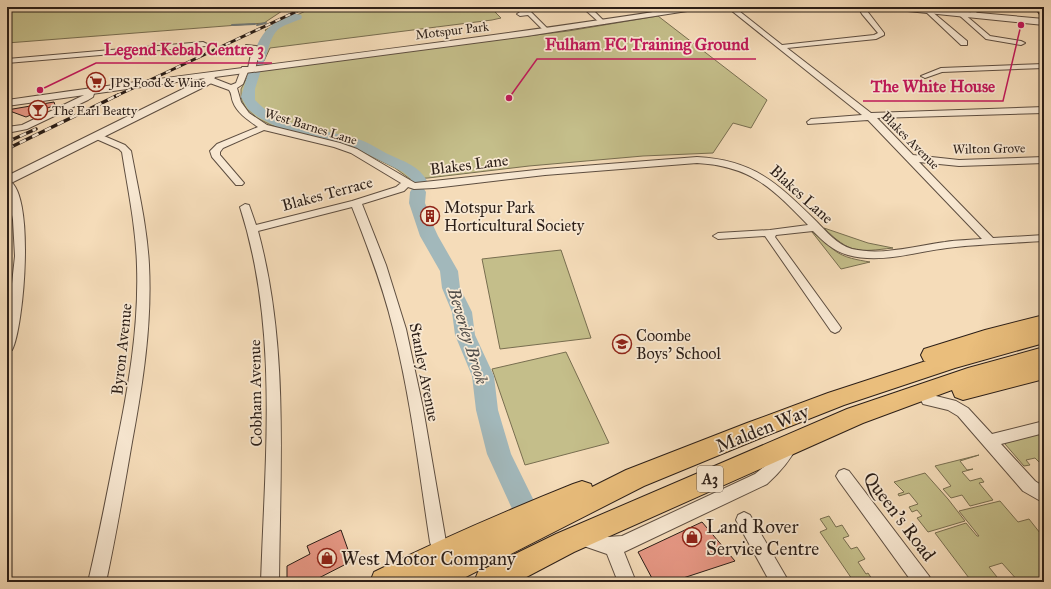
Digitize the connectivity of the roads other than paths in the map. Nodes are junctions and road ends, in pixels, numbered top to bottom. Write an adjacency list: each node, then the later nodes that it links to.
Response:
1 (584, 7): 18 (street)
2 (647, 7): 13 (street)
3 (698, 7): 13 (street, Motspur Park)
4 (730, 7): 24 (street, Blakes Avenue)
5 (861, 7): 24 (street)
6 (888, 7): 9 (street)
7 (970, 7): 16 (street)
8 (1040, 7): 15 (main road)
9 (928, 11): 14 (street); 20 (street)
10 (538, 12): 11 (street)
11 (530, 13): 12 (street); 19 (street)
12 (520, 14)
13 (658, 14): 18 (street, Motspur Park)
14 (961, 14): 16 (street); 21 (street)
15 (1044, 14)
16 (975, 15): 17 (street)
17 (1044, 22)
18 (603, 23): 19 (street, Motspur Park)
19 (547, 31): 27 (street, Motspur Park)
20 (964, 43)
21 (1022, 43)
22 (203, 44): 25 (street)
23 (249, 47): 27 (street)
24 (781, 47): 34 (street, Blakes Avenue)
25 (7, 61)
26 (1044, 66): 28 (street)
27 (251, 68): 29 (street); 30 (street)
28 (925, 76)
29 (210, 77): 30 (street); 31 (street); 38 (street)
30 (232, 88): 36 (street, West Barnes Lane)
31 (91, 90): 32 (street); 37 (street)
32 (7, 103)
33 (1044, 110): 34 (street)
34 (869, 117): 35 (street); 39 (street, Blakes Avenue)
35 (811, 122)
36 (264, 127): 42 (street); 43 (street, West Barnes Lane)
37 (7, 130)
38 (97, 136): 41 (street); 71 (street, Byron Avenue)
39 (912, 158): 40 (street, Wilton Grove); 51 (street, Blakes Avenue)
40 (1044, 160)
41 (7, 182): 55 (street)
42 (239, 183)
43 (412, 185): 44 (street, Blakes Terrace); 46 (street, Blakes Lane)
44 (356, 203): 47 (street, Blakes Terrace); 70 (street, Stanley Avenue)
45 (245, 207): 47 (street, Cobham Avenue)
46 (816, 227): 48 (street); 51 (street, Blakes Lane)
47 (253, 229): 72 (street, Cobham Avenue)
48 (771, 233): 49 (street); 53 (street)
49 (718, 236)
50 (1044, 238): 51 (street, Blakes Lane)
51 (991, 242)
52 (1044, 322): 58 (highway)
53 (835, 328)
54 (1044, 336): 58 (highway, Malden Way / A3)
55 (7, 347)
56 (1044, 355): 60 (highway, Malden Way / A3)
57 (1044, 371): 59 (highway)
58 (836, 398): 65 (highway, Malden Way / A3)
59 (928, 400): 60 (highway); 62 (street)
60 (855, 416): 63 (highway, Malden Way / A3)
61 (1044, 427): 62 (street)
62 (990, 441): 66 (street)
63 (792, 443): 68 (highway, Malden Way / A3); 69 (street, Malden Way)
64 (844, 476): 79 (street, Queen's Road)
65 (635, 478): 70 (highway, A3); 74 (highway, Malden Way / A3)
66 (1044, 496)
67 (744, 520): 78 (street)
68 (572, 540): 69 (street); 75 (highway, Malden Way / A3); 76 (highway, A3)
69 (613, 547): 77 (street)
70 (441, 552): 73 (highway, A3)
71 (97, 582)
72 (270, 582)
73 (384, 582)
74 (427, 582)
75 (488, 582)
76 (511, 582)
77 (627, 582)
78 (780, 582)
79 (923, 582)

